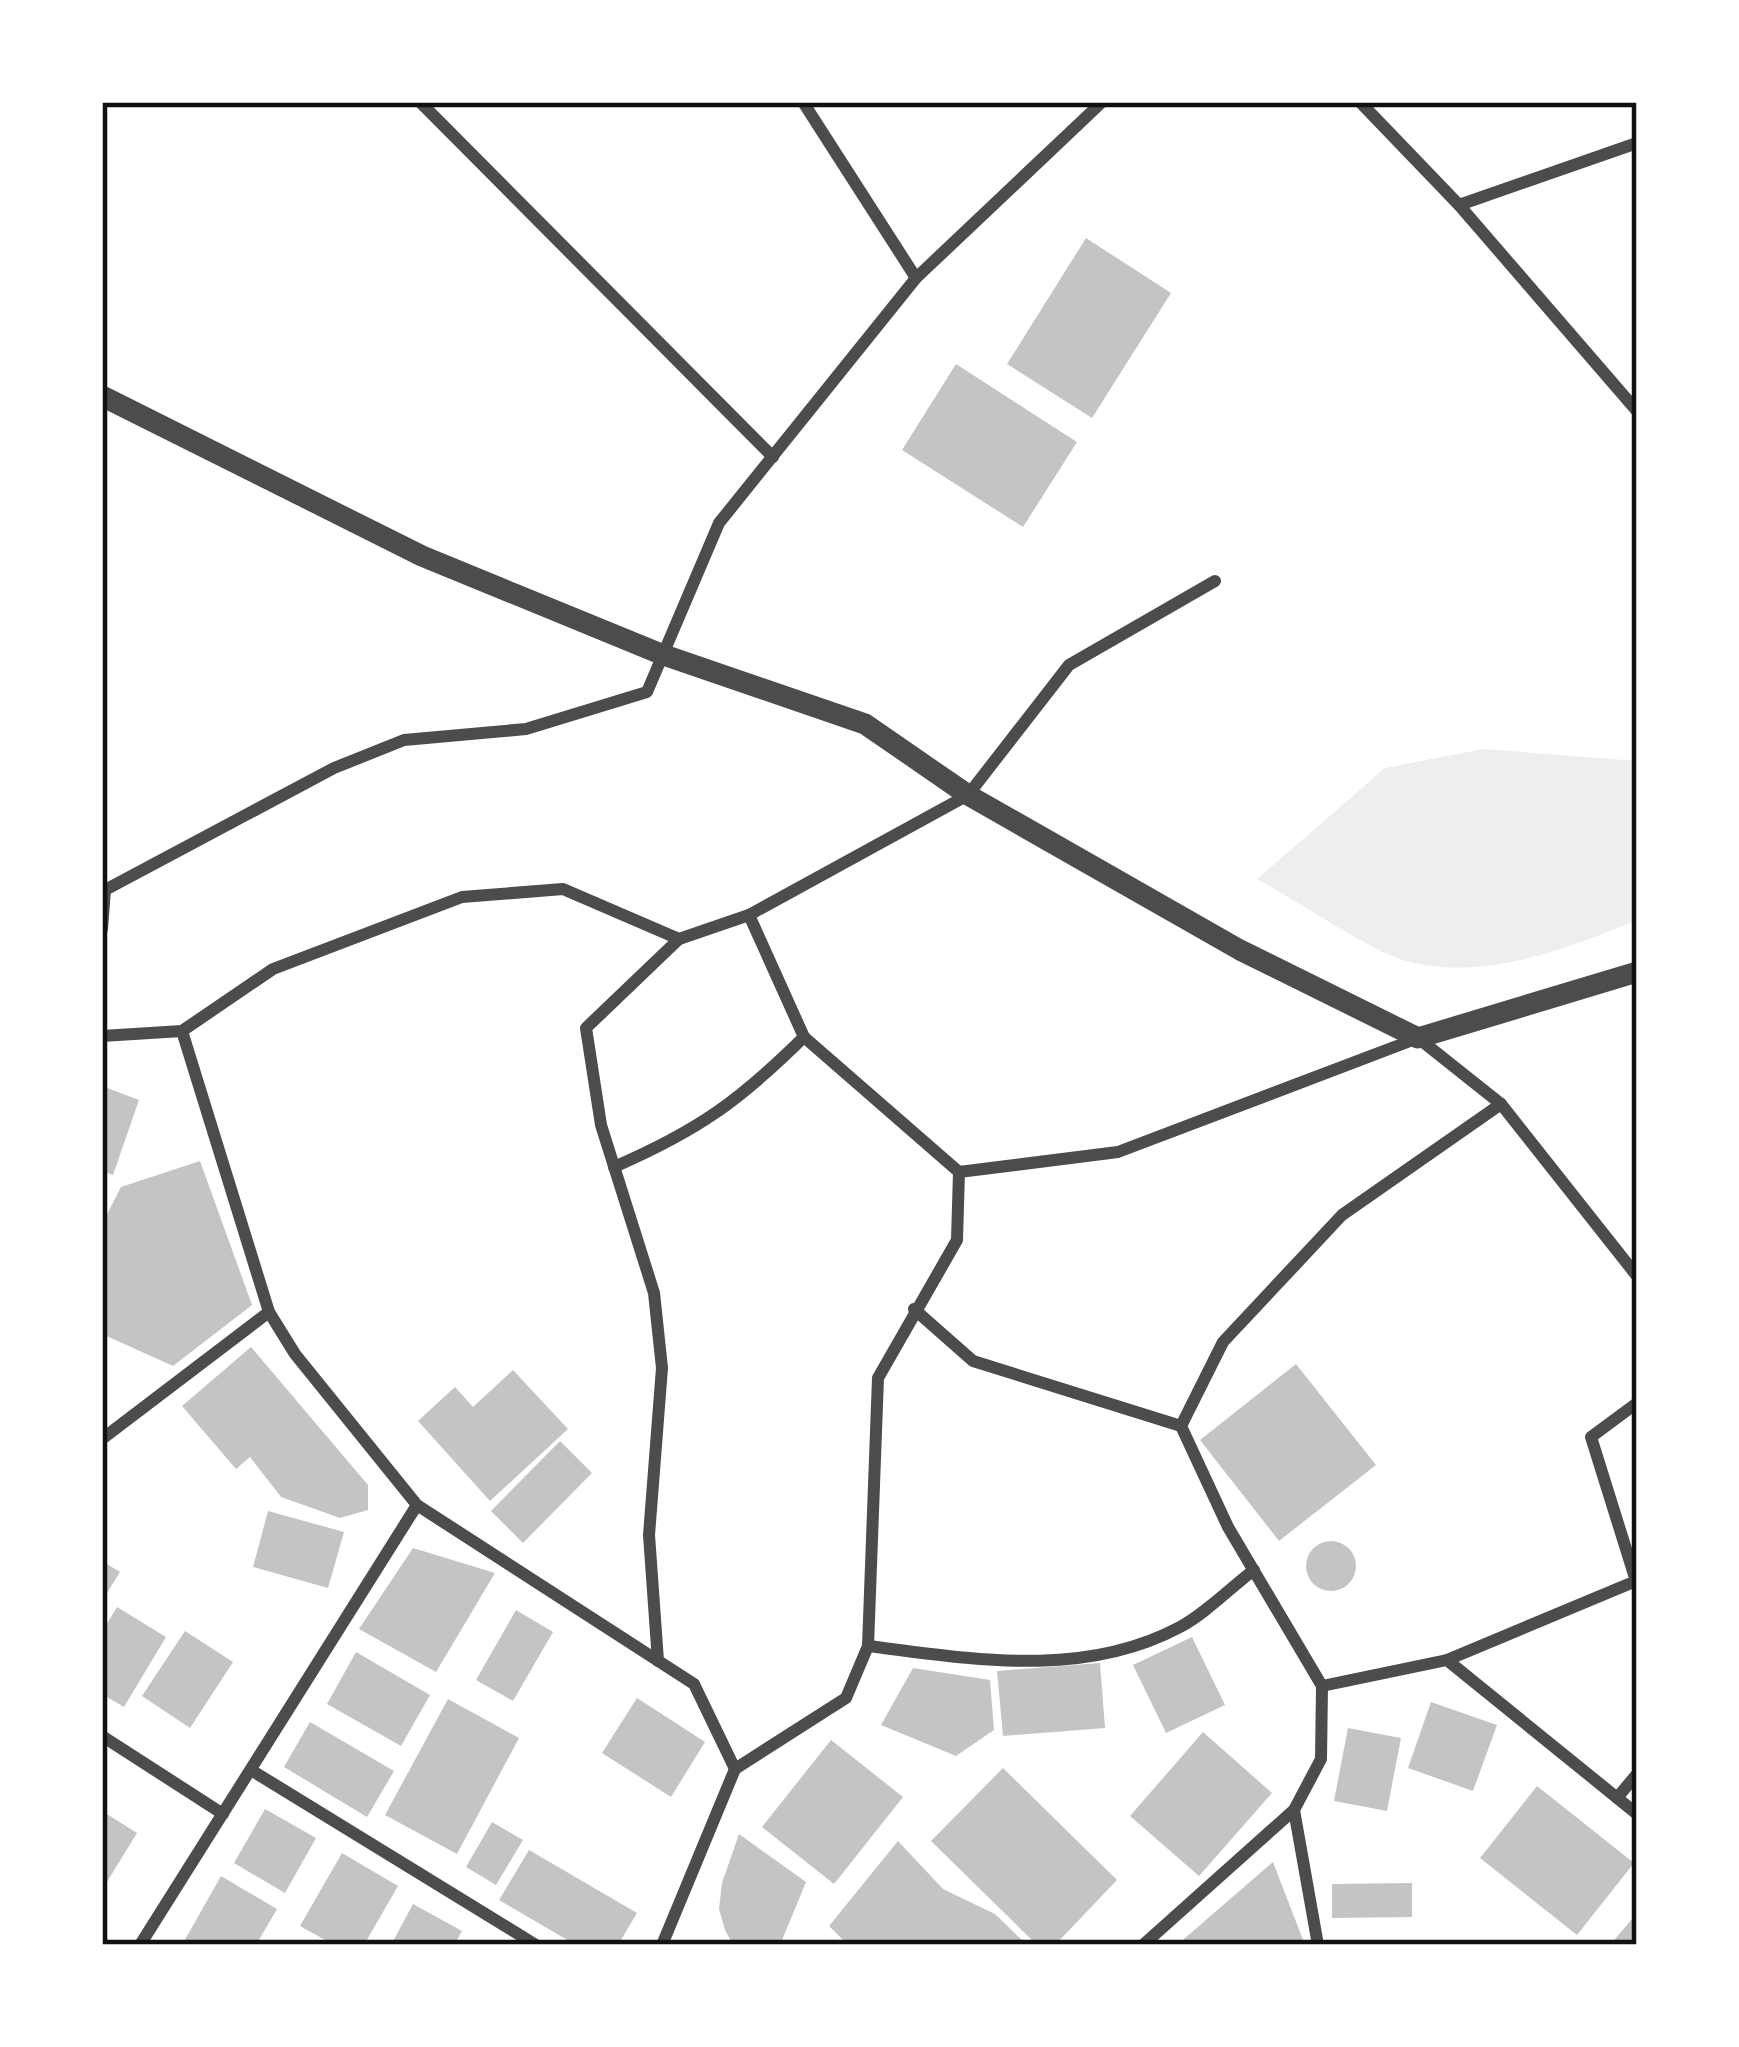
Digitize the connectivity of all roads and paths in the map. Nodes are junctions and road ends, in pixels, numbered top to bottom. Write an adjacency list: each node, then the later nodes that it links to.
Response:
1 (420, 102): 10 (street)
2 (803, 102): 7 (street)
3 (1102, 102): 7 (street)
4 (1360, 102): 6 (street)
5 (1637, 143): 6 (street)
6 (1459, 205): 9 (street)
7 (916, 278): 10 (street)
8 (102, 396): 12 (street)
9 (1637, 411)
10 (773, 457): 12 (street)
11 (1215, 581): 13 (street)
12 (661, 654): 13 (street); 14 (street)
13 (968, 795): 15 (street); 22 (street)
14 (104, 889): 16 (street)
15 (749, 915): 17 (street); 21 (street)
16 (102, 929)
17 (679, 939): 19 (street); 24 (street)
18 (1637, 972): 22 (street)
19 (182, 1031): 20 (street); 28 (street)
20 (102, 1036)
21 (804, 1037): 24 (street); 25 (street)
22 (1418, 1038): 23 (street); 25 (street)
23 (1501, 1104): 26 (street); 30 (street)
24 (614, 1167): 36 (street)
25 (959, 1172): 27 (street)
26 (1637, 1276)
27 (914, 1310): 30 (street); 34 (street)
28 (269, 1312): 31 (street); 32 (street)
29 (1637, 1403): 35 (street)
30 (1181, 1426): 33 (street)
31 (102, 1439)
32 (417, 1505): 36 (street); 40 (street)
33 (1254, 1570): 34 (street); 37 (street)
34 (868, 1646): 39 (street)
35 (1447, 1660): 37 (street); 42 (street)
36 (658, 1661): 39 (street)
37 (1322, 1687): 43 (street)
38 (102, 1736): 44 (street)
39 (735, 1769): 48 (street)
40 (250, 1770): 44 (street); 47 (street)
41 (1637, 1774): 42 (street)
42 (1617, 1798): 45 (street)
43 (1294, 1810): 49 (street); 50 (street)
44 (223, 1814): 46 (street)
45 (1637, 1814)
46 (140, 1945)
47 (536, 1945)
48 (662, 1945)
49 (1143, 1945)
50 (1318, 1945)

